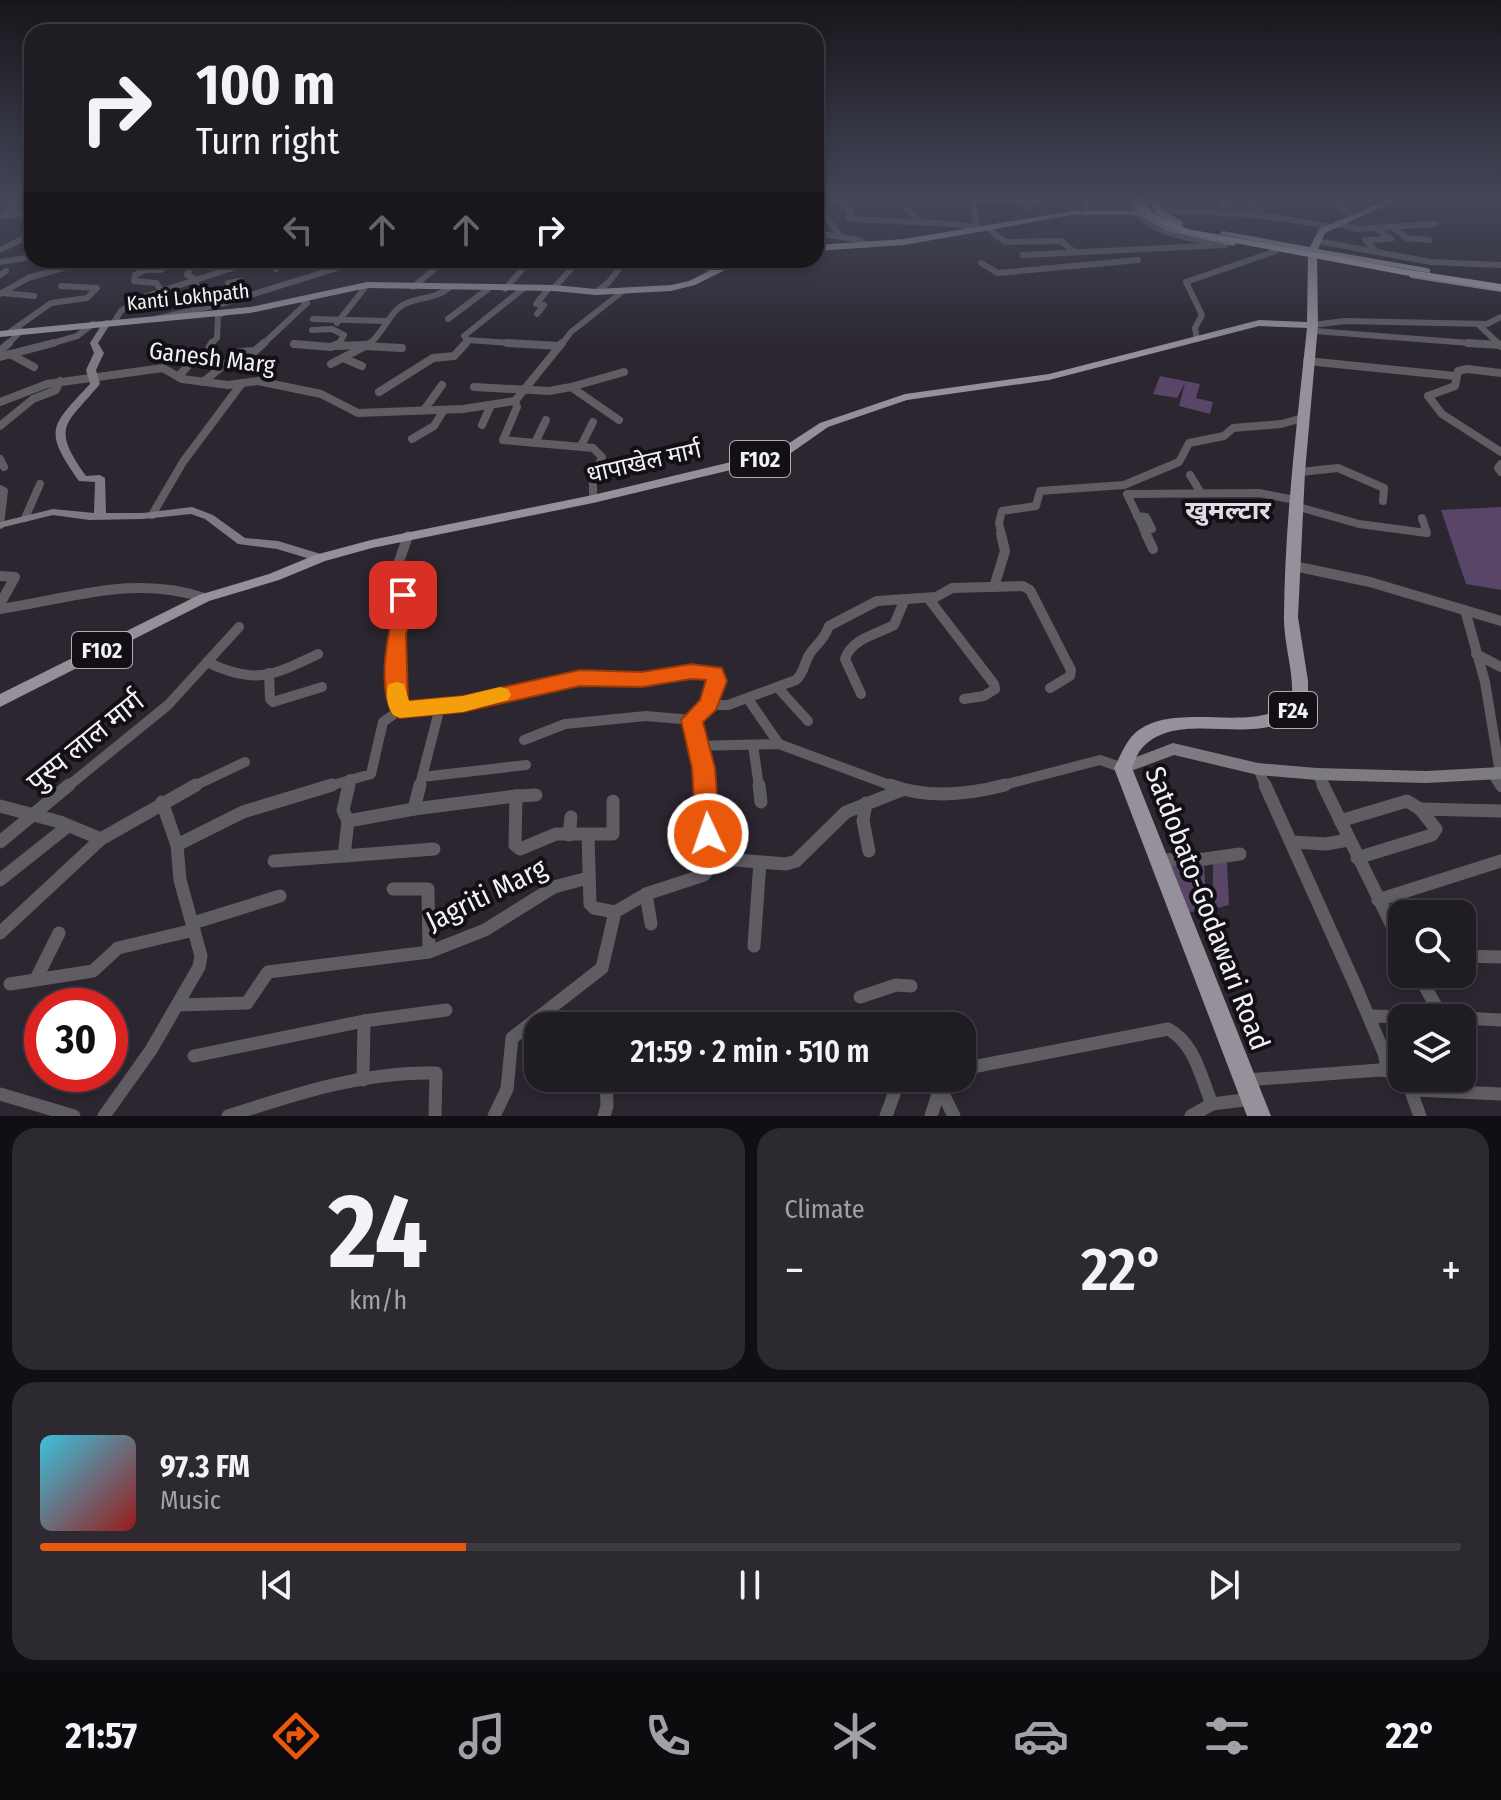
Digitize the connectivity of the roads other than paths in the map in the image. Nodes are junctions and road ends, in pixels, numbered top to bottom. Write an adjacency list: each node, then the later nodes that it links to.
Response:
1 (1156, 250): 4 (street)
2 (1270, 250): 5 (main road)
3 (1303, 250): 6 (highway)
4 (1073, 251): 8 (street)
5 (1276, 251): 6 (main road); 65 (street)
6 (1314, 252): 7 (street); 35 (highway); 62 (main road, F24)
7 (1377, 252): 15 (street)
8 (1023, 255)
9 (968, 257): 12 (street)
10 (24, 258): 13 (street)
11 (1448, 258): 15 (street)
12 (1138, 260)
13 (0, 262)
14 (1501, 265): 15 (street)
15 (1458, 266)
16 (63, 268): 32 (street)
17 (163, 268): 29 (street)
18 (191, 268): 28 (street)
19 (220, 268): 28 (street)
20 (338, 268): 48 (street)
21 (435, 268): 36 (street)
22 (523, 268): 42 (street)
23 (571, 268): 40 (street)
24 (620, 268): 45 (street)
25 (706, 268): 27 (street)
26 (725, 268): 27 (main road, Kanti Lokhpath)
27 (714, 271): 44 (main road, Kanti Lokhpath)
28 (196, 280): 43 (street); 50 (street)
29 (142, 281): 37 (street); 43 (street)
30 (0, 282): 32 (street)
31 (228, 283): 48 (street)
32 (17, 284): 46 (street)
33 (367, 285): 36 (main road, Kanti Lokhpath); 49 (main road, Kanti Lokhpath); 58 (street)
34 (61, 286): 64 (street)
35 (1501, 286)
36 (413, 287): 38 (main road, Kanti Lokhpath)
37 (130, 288)
38 (449, 288): 41 (main road, Kanti Lokhpath); 57 (street)
39 (524, 288): 40 (main road, Kanti Lokhpath); 42 (main road, Kanti Lokhpath); 66 (street)
40 (552, 288): 45 (main road, Kanti Lokhpath); 52 (street)
41 (488, 289): 42 (main road, Kanti Lokhpath); 56 (street)
42 (505, 289)
43 (161, 290): 59 (street)
44 (623, 291): 45 (main road, Kanti Lokhpath); 71 (street)
45 (596, 292)
46 (2, 294): 47 (street)
47 (34, 296)
48 (243, 298): 50 (street)
49 (303, 301): 51 (main road, Kanti Lokhpath); 86 (street)
50 (199, 308): 54 (street)
51 (223, 313): 54 (main road, Kanti Lokhpath); 84 (street)
52 (537, 314)
53 (1501, 317): 61 (street)
54 (155, 319): 59 (main road, Kanti Lokhpath)
55 (313, 319): 58 (street)
56 (448, 319)
57 (388, 321): 58 (street); 70 (street)
58 (338, 322)
59 (111, 323): 60 (main road, Kanti Lokhpath); 82 (main road)
60 (93, 324): 64 (main road, Kanti Lokhpath); 74 (street)
61 (1478, 324): 62 (street); 68 (street)
62 (1312, 328): 65 (main road, धापाखेल मार्ग / F102); 68 (street); 76 (main road, Satdobato-Godawari Road / F24)
63 (312, 330): 69 (street)
64 (11, 333): 73 (street)
65 (1197, 339): 115 (main road, धापाखेल मार्ग / F102)
66 (468, 340): 71 (street); 92 (street)
67 (294, 344): 69 (street)
68 (1500, 344)
69 (335, 346): 70 (street)
70 (365, 346): 72 (street); 75 (street)
71 (559, 346): 91 (street)
72 (402, 348)
73 (0, 354): 74 (street)
74 (10, 354): 79 (street)
75 (343, 358): 77 (street); 78 (street)
76 (1307, 361): 83 (street); 98 (main road, Satdobato-Godawari Road / F24)
77 (331, 364)
78 (362, 366)
79 (34, 367)
80 (624, 372): 90 (street)
81 (1501, 373): 83 (street)
82 (90, 376): 84 (street, Ganesh Marg); 85 (street, Ganesh Marg); 119 (main road)
83 (1455, 376): 107 (street)
84 (178, 377): 86 (street, Ganesh Marg)
85 (60, 381): 94 (street, Ganesh Marg); 103 (street)
86 (203, 382): 87 (street, Ganesh Marg)
87 (242, 383): 96 (street, Ganesh Marg); 118 (street)
88 (442, 385): 96 (street)
89 (474, 387): 91 (street)
90 (571, 387): 91 (street); 100 (street)
91 (528, 389): 93 (street)
92 (379, 392)
93 (515, 401): 95 (street, Ganesh Marg); 105 (street)
94 (0, 402)
95 (491, 405): 97 (street, Ganesh Marg); 102 (street)
96 (424, 410): 97 (street, Ganesh Marg)
97 (444, 410): 104 (street)
98 (1303, 418): 109 (main road, Satdobato-Godawari Road / F24); 128 (street)
99 (546, 420): 105 (street)
100 (619, 420)
101 (593, 422): 106 (street)
102 (482, 425)
103 (0, 426)
104 (412, 439)
105 (535, 443): 106 (street)
106 (581, 446): 115 (street)
107 (1500, 450)
108 (1501, 464): 110 (street)
109 (1300, 472): 116 (street); 117 (main road, Satdobato-Godawari Road / F24)
110 (1501, 472)
111 (1190, 475): 114 (street)
112 (40, 484): 120 (street)
113 (0, 489): 122 (street)
114 (1201, 493): 117 (street); 124 (street)
115 (593, 499): 123 (main road, धापाखेल मार्ग / F102)
116 (1383, 501)
117 (1295, 503): 121 (street); 126 (main road, Satdobato-Godawari Road / F24)
118 (152, 515): 119 (main road); 125 (main road)
119 (100, 516): 120 (main road)
120 (25, 518): 122 (main road)
121 (1422, 518)
122 (0, 525)
123 (408, 536): 125 (main road, धापाखेल मार्ग / F102); 150 (street)
124 (1153, 549)
125 (320, 558): 129 (main road, धापाखेल मार्ग / F102)
126 (1294, 566): 133 (street); 159 (main road, Satdobato-Godawari Road / F24)
127 (0, 576): 132 (street)
128 (994, 587): 130 (street); 142 (street)
129 (204, 598): 132 (street); 147 (main road, धापाखेल मार्ग / F102)
130 (928, 598): 131 (street); 146 (street)
131 (905, 599): 143 (street); 144 (street)
132 (0, 607)
133 (1465, 610): 134 (street); 137 (street)
134 (1501, 621)
135 (239, 627): 138 (street, पुस्प लाल मार्ग)
136 (318, 654): 140 (street)
137 (1476, 654): 139 (street); 163 (street)
138 (207, 662): 140 (street); 176 (street, पुस्प लाल मार्ग)
139 (1501, 667)
140 (269, 673): 141 (street)
141 (322, 687)
142 (1050, 688)
143 (779, 689): 145 (street); 152 (street)
144 (861, 694)
145 (748, 699): 148 (street); 154 (street)
146 (964, 699)
147 (0, 701)
148 (709, 705): 149 (street); 151 (street)
149 (440, 707): 150 (street); 162 (street)
150 (400, 710): 164 (street)
151 (692, 720): 153 (street); 156 (street)
152 (808, 721)
153 (524, 740)
154 (779, 744): 155 (street); 165 (street)
155 (753, 745): 156 (street); 170 (street)
156 (696, 746): 192 (street)
157 (245, 762): 169 (street)
158 (526, 765): 162 (street)
159 (1123, 768): 160 (main road); 165 (street); 194 (main road, Satdobato-Godawari Road)
160 (1258, 769): 161 (main road); 186 (street)
161 (1317, 774): 163 (main road); 179 (street)
162 (422, 777): 173 (street)
163 (1498, 777)
164 (350, 779): 178 (street); 187 (street)
165 (902, 790): 171 (street)
166 (536, 795): 167 (street)
167 (516, 796): 173 (street); 181 (street)
168 (613, 801): 182 (street)
169 (162, 802): 183 (street); 187 (street)
170 (761, 802)
171 (866, 803): 189 (street); 197 (street)
172 (0, 806): 176 (street)
173 (414, 809): 178 (street)
174 (1420, 809): 175 (street); 179 (street); 193 (street)
175 (1501, 811)
176 (33, 815): 180 (street); 185 (street, पुस्प लाल मार्ग)
177 (571, 817): 181 (street)
178 (348, 821): 191 (street)
179 (1340, 821): 184 (street)
180 (68, 826): 183 (street); 199 (street)
181 (569, 835): 182 (street)
182 (588, 835): 198 (street)
183 (101, 839): 208 (street)
184 (1348, 840): 186 (street); 193 (street)
185 (0, 842)
186 (1292, 842): 220 (street)
187 (177, 845): 207 (street)
188 (434, 849): 191 (street)
189 (869, 851)
190 (1240, 854): 194 (street)
191 (344, 856): 195 (street)
192 (710, 858): 197 (street); 201 (street)
193 (1357, 858): 203 (street)
194 (1157, 860): 237 (main road, Satdobato-Godawari Road)
195 (274, 861)
196 (1501, 861): 203 (street)
197 (760, 862): 210 (street)
198 (588, 878): 204 (street); 211 (street, Jagriti Marg)
199 (0, 880)
200 (393, 889): 211 (street)
201 (646, 894): 204 (street); 206 (street)
202 (280, 896): 207 (street)
203 (1378, 900): 205 (street)
204 (615, 912): 243 (street)
205 (1388, 919)
206 (651, 924)
207 (194, 926): 214 (street); 218 (street)
208 (0, 933)
209 (59, 933): 214 (street)
210 (754, 946)
211 (429, 952): 218 (street, Jagriti Marg)
212 (1476, 956): 213 (street)
213 (1501, 957)
214 (36, 979): 215 (street)
215 (10, 984)
216 (911, 986): 217 (street)
217 (860, 997)
218 (178, 1005): 240 (street)
219 (446, 1010): 224 (street)
220 (1369, 1016): 221 (street); 227 (street)
221 (1388, 1016)
222 (1476, 1019): 223 (street)
223 (1501, 1020)
224 (364, 1021): 225 (street); 228 (street)
225 (194, 1056)
226 (976, 1066): 238 (street)
227 (1388, 1071): 237 (street)
228 (363, 1080): 241 (street); 242 (street)
229 (606, 1092): 244 (street)
230 (894, 1092): 245 (street)
231 (936, 1092): 246 (street)
232 (941, 1092): 247 (street)
233 (1411, 1092): 249 (street)
234 (1432, 1092): 236 (street)
235 (0, 1094): 239 (street)
236 (1501, 1094)
237 (1251, 1098): 238 (street)
238 (1212, 1104): 248 (street)
239 (74, 1116)
240 (104, 1116)
241 (228, 1116)
242 (435, 1116)
243 (494, 1116)
244 (604, 1116)
245 (886, 1116)
246 (931, 1116)
247 (954, 1116)
248 (1191, 1116)
249 (1420, 1116)

